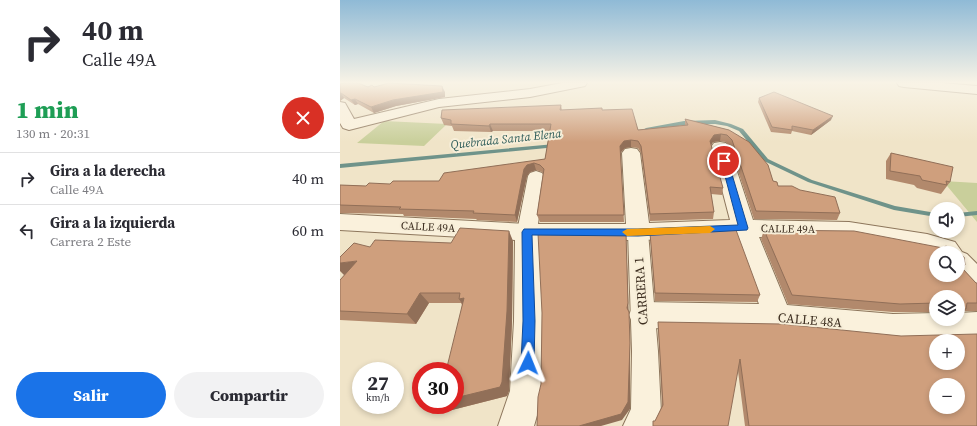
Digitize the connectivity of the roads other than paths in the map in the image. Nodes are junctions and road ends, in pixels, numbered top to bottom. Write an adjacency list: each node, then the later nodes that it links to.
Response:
1 (441, 103): 3 (street)
2 (340, 106): 3 (street)
3 (344, 130)
4 (720, 147): 8 (street)
5 (631, 153): 10 (street, CARRERA 1)
6 (536, 176): 9 (street)
7 (340, 222): 9 (street, CALLE 49A)
8 (744, 228): 10 (street, CALLE 49A); 11 (street, CALLE 49A); 15 (street)
9 (527, 232): 10 (street, CALLE 49A); 17 (street)
10 (638, 232): 14 (street, CARRERA 1)
11 (935, 246)
12 (965, 269): 13 (street)
13 (977, 282)
14 (643, 315): 15 (street, CALLE 48A); 18 (street, CARRERA 1)
15 (778, 317): 16 (street, CALLE 48A)
16 (977, 326)
17 (516, 426)
18 (638, 426)

